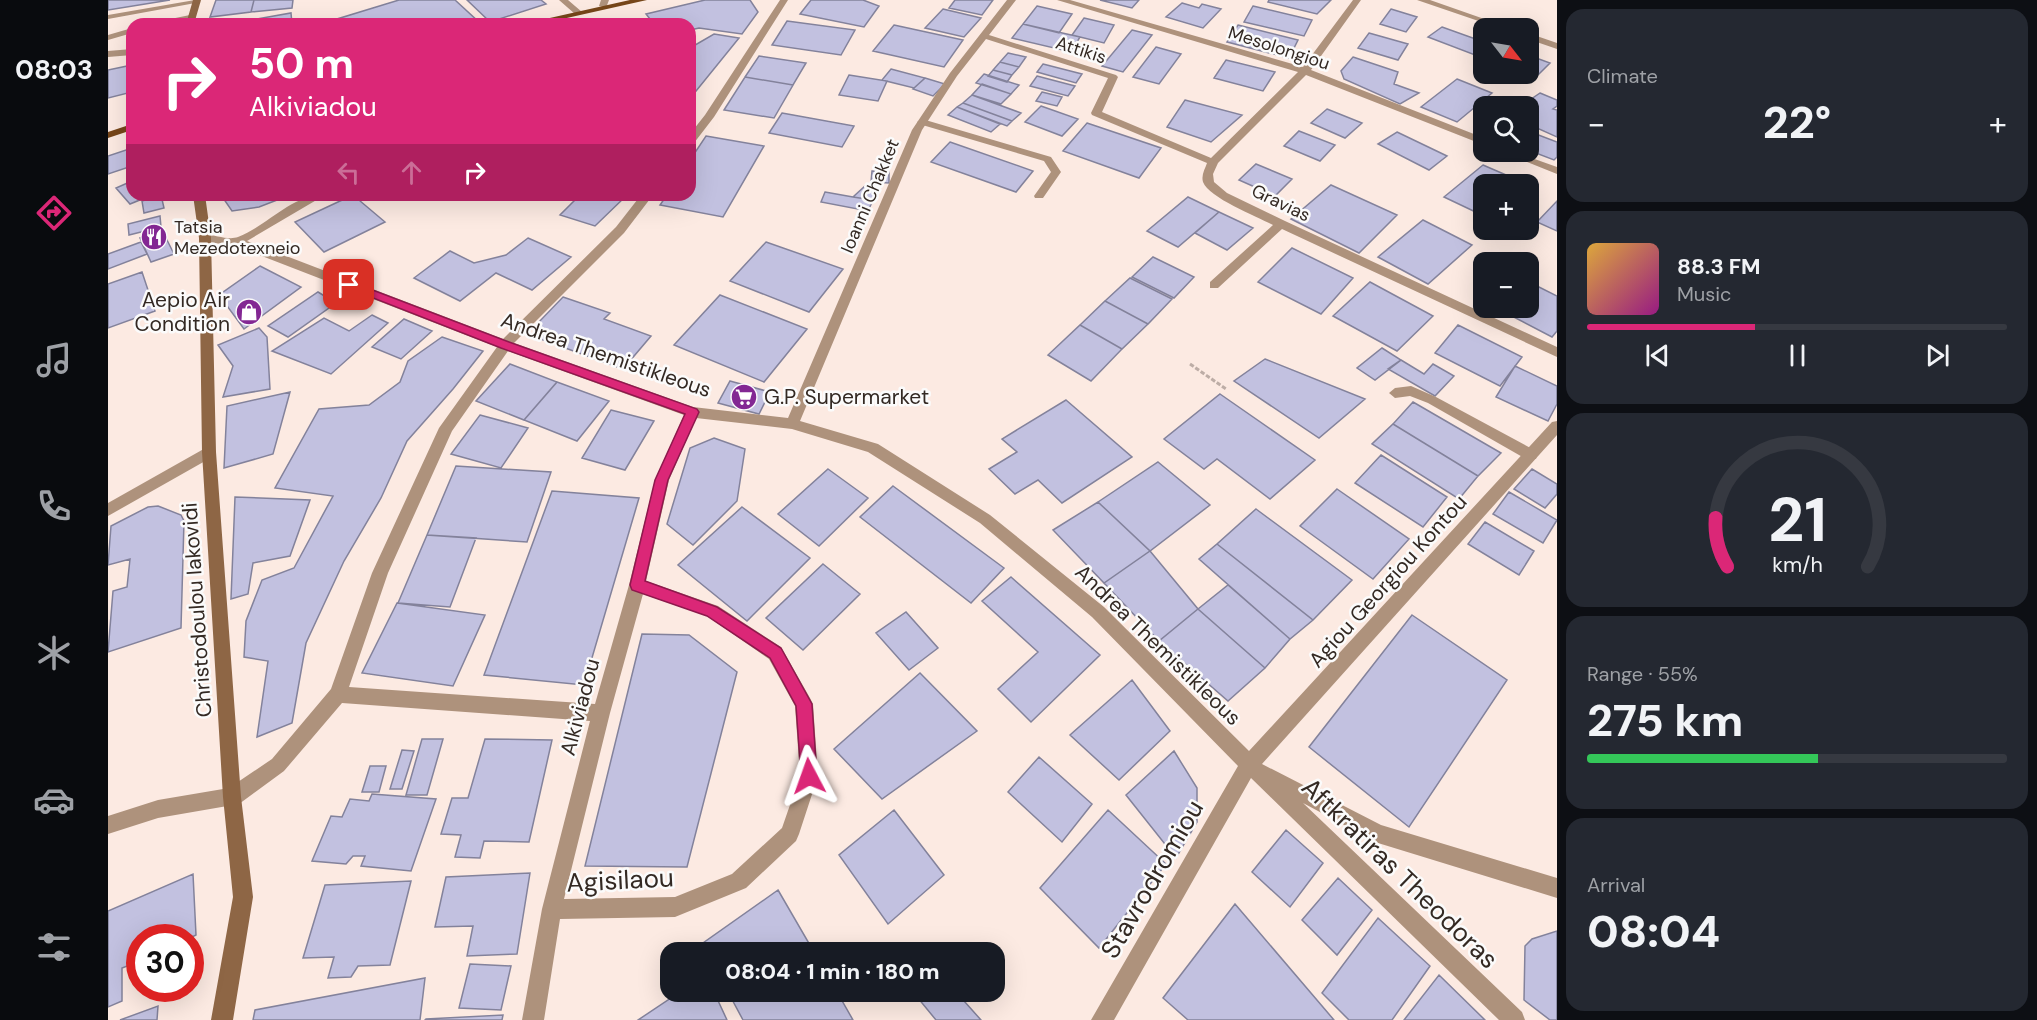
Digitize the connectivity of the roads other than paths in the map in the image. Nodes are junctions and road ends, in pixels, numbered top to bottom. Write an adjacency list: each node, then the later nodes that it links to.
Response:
1 (563, 0): 9 (street)
2 (643, 0): 9 (main road)
3 (784, 0): 24 (street)
4 (1012, 0): 15 (street, Ioanni Chakket)
5 (1060, 0): 21 (street, Mesolongiou)
6 (1357, 0): 21 (street)
7 (1421, 0): 13 (street)
8 (197, 1): 10 (lane); 11 (main road)
9 (578, 12): 12 (main road)
10 (108, 17)
11 (191, 18)
12 (552, 18)
13 (1476, 18)
14 (126, 32): 16 (lane)
15 (984, 36): 22 (street, Ioanni Chakket); 27 (street, Attikis)
16 (108, 38)
17 (1539, 40): 18 (street)
18 (1557, 46)
19 (126, 52): 20 (lane)
20 (108, 54)
21 (1305, 71): 26 (street, Mesolongiou); 27 (street)
22 (922, 122): 30 (lane); 42 (street, Ioanni Chakket)
23 (126, 130): 25 (main road)
24 (696, 134)
25 (108, 135)
26 (1473, 138)
27 (1213, 162): 34 (street, Gravias)
28 (1533, 162): 29 (street)
29 (1557, 171)
30 (1039, 196)
31 (200, 201): 35 (main road, Christodoulou Iakovidi)
32 (306, 201): 36 (street)
33 (642, 201): 38 (street)
34 (1281, 224): 37 (street); 39 (street, Gravias)
35 (205, 238): 36 (street, Andrea Themistikleous); 44 (main road, Christodoulou Iakovidi)
36 (238, 242): 38 (street, Andrea Themistikleous)
37 (1214, 285)
38 (505, 345): 41 (street, Andrea Themistikleous); 48 (street)
39 (1557, 352)
40 (1395, 393): 45 (lane)
41 (692, 412): 42 (street, Andrea Themistikleous); 47 (street, Alkiviadou)
42 (792, 424): 50 (street, Andrea Themistikleous)
43 (1557, 426): 45 (street, Agiou Georgiou Kontou)
44 (209, 452): 46 (street); 51 (main road, Christodoulou Iakovidi)
45 (1531, 455): 50 (street, Agiou Georgiou Kontou)
46 (108, 510)
47 (637, 585): 49 (street, Alkiviadou); 54 (street, Agisilaou)
48 (338, 694): 49 (street); 51 (street)
49 (601, 713): 54 (street, Alkiviadou)
50 (1249, 764): 53 (street); 57 (street, Stavrodromiou); 58 (street, Aftkratiras Theodoras)
51 (232, 797): 52 (street); 55 (main road, Christodoulou Iakovidi)
52 (108, 825)
53 (1557, 888)
54 (552, 909): 56 (street, Alkiviadou)
55 (222, 1020)
56 (533, 1020)
57 (1102, 1020)
58 (1514, 1020)

